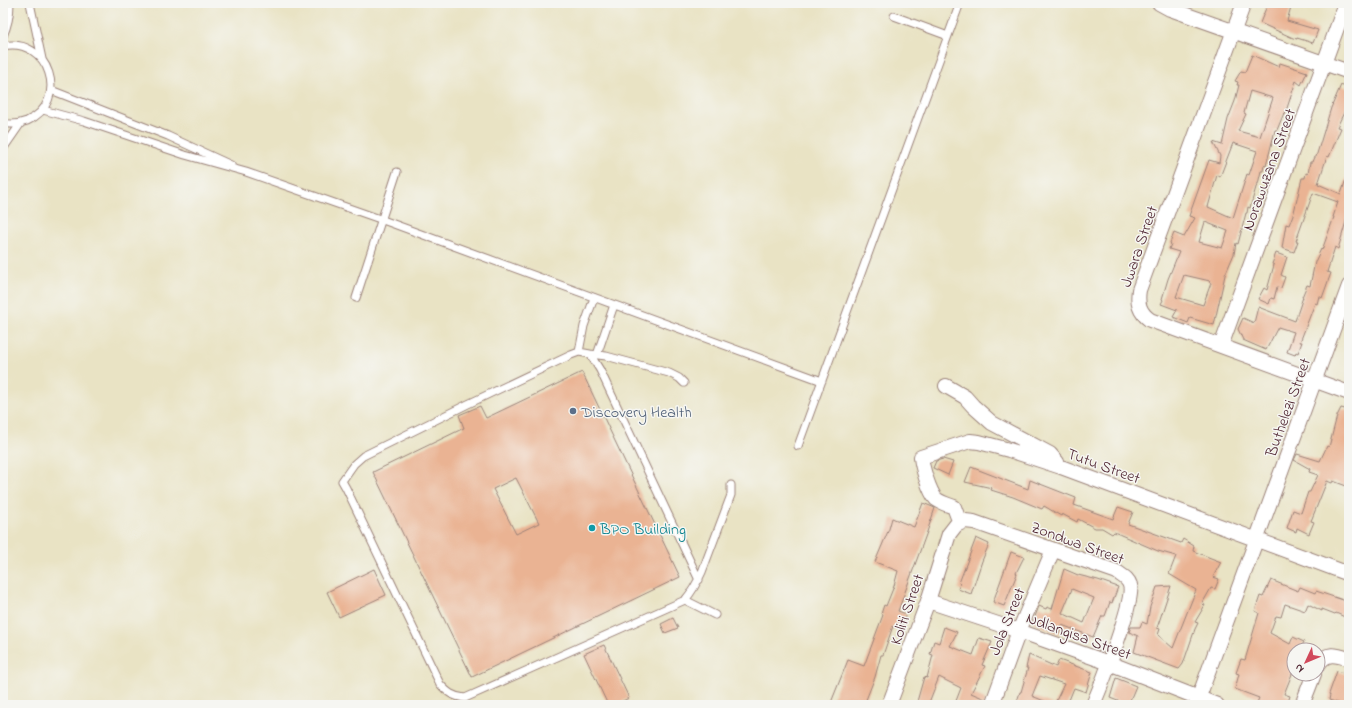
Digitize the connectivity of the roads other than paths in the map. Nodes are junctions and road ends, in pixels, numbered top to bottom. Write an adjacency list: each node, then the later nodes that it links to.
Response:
1 (10, 3): 9 (lane)
2 (30, 3): 12 (lane)
3 (960, 3): 10 (lane)
4 (1159, 3): 8 (street)
5 (1244, 3): 8 (street, Jwara Street)
6 (1346, 3): 13 (street, Norawuzana Street)
7 (894, 16): 10 (lane)
8 (1234, 31): 13 (street); 27 (street, Jwara Street)
9 (3, 36)
10 (948, 36): 30 (lane)
11 (3, 46): 12 (lane)
12 (42, 59): 15 (lane)
13 (1324, 63): 14 (street); 27 (street, Norawuzana Street)
14 (1349, 72)
15 (51, 90): 16 (lane); 20 (lane)
16 (43, 110): 18 (lane); 20 (lane)
17 (3, 123): 18 (lane)
18 (21, 123): 19 (lane)
19 (3, 149)
20 (246, 172): 22 (lane)
21 (396, 172): 22 (lane)
22 (380, 219): 24 (lane); 25 (lane)
23 (1349, 286): 31 (street, Buthelezi Street)
24 (356, 298)
25 (594, 298): 26 (lane); 28 (lane)
26 (614, 305): 29 (lane); 30 (lane)
27 (1221, 346): 31 (street, Jwara Street)
28 (579, 352): 29 (lane); 43 (lane)
29 (594, 354): 32 (lane); 42 (lane)
30 (822, 381): 35 (lane)
31 (1315, 381): 34 (street, Jwara Street); 39 (street, Buthelezi Street)
32 (684, 383)
33 (946, 386): 36 (street)
34 (1349, 393)
35 (798, 446)
36 (1061, 467): 38 (street, Tutu Street); 39 (street, Tutu Street)
37 (732, 485): 42 (lane)
38 (958, 524): 40 (street, Zondwa Street); 44 (street, Koliti Street)
39 (1256, 540): 41 (street, Tutu Street); 51 (street, Buthelezi Street)
40 (1053, 550): 46 (street, Jola Street); 49 (street, Zondwa Street)
41 (1349, 574)
42 (699, 580): 43 (lane)
43 (685, 600): 45 (lane)
44 (928, 601): 46 (street, Ndlangisa Street); 52 (street, Koliti Street)
45 (715, 615)
46 (1019, 631): 49 (street, Ndlangisa Street); 53 (street, Jola Street)
47 (1326, 656): 48 (street)
48 (1349, 659)
49 (1109, 663): 51 (street, Ndlangisa Street); 54 (street)
50 (1311, 682): 56 (street)
51 (1198, 702): 55 (street, Ndlangisa Street)
52 (889, 705)
53 (992, 705)
54 (1093, 705)
55 (1217, 705)
56 (1302, 705)

